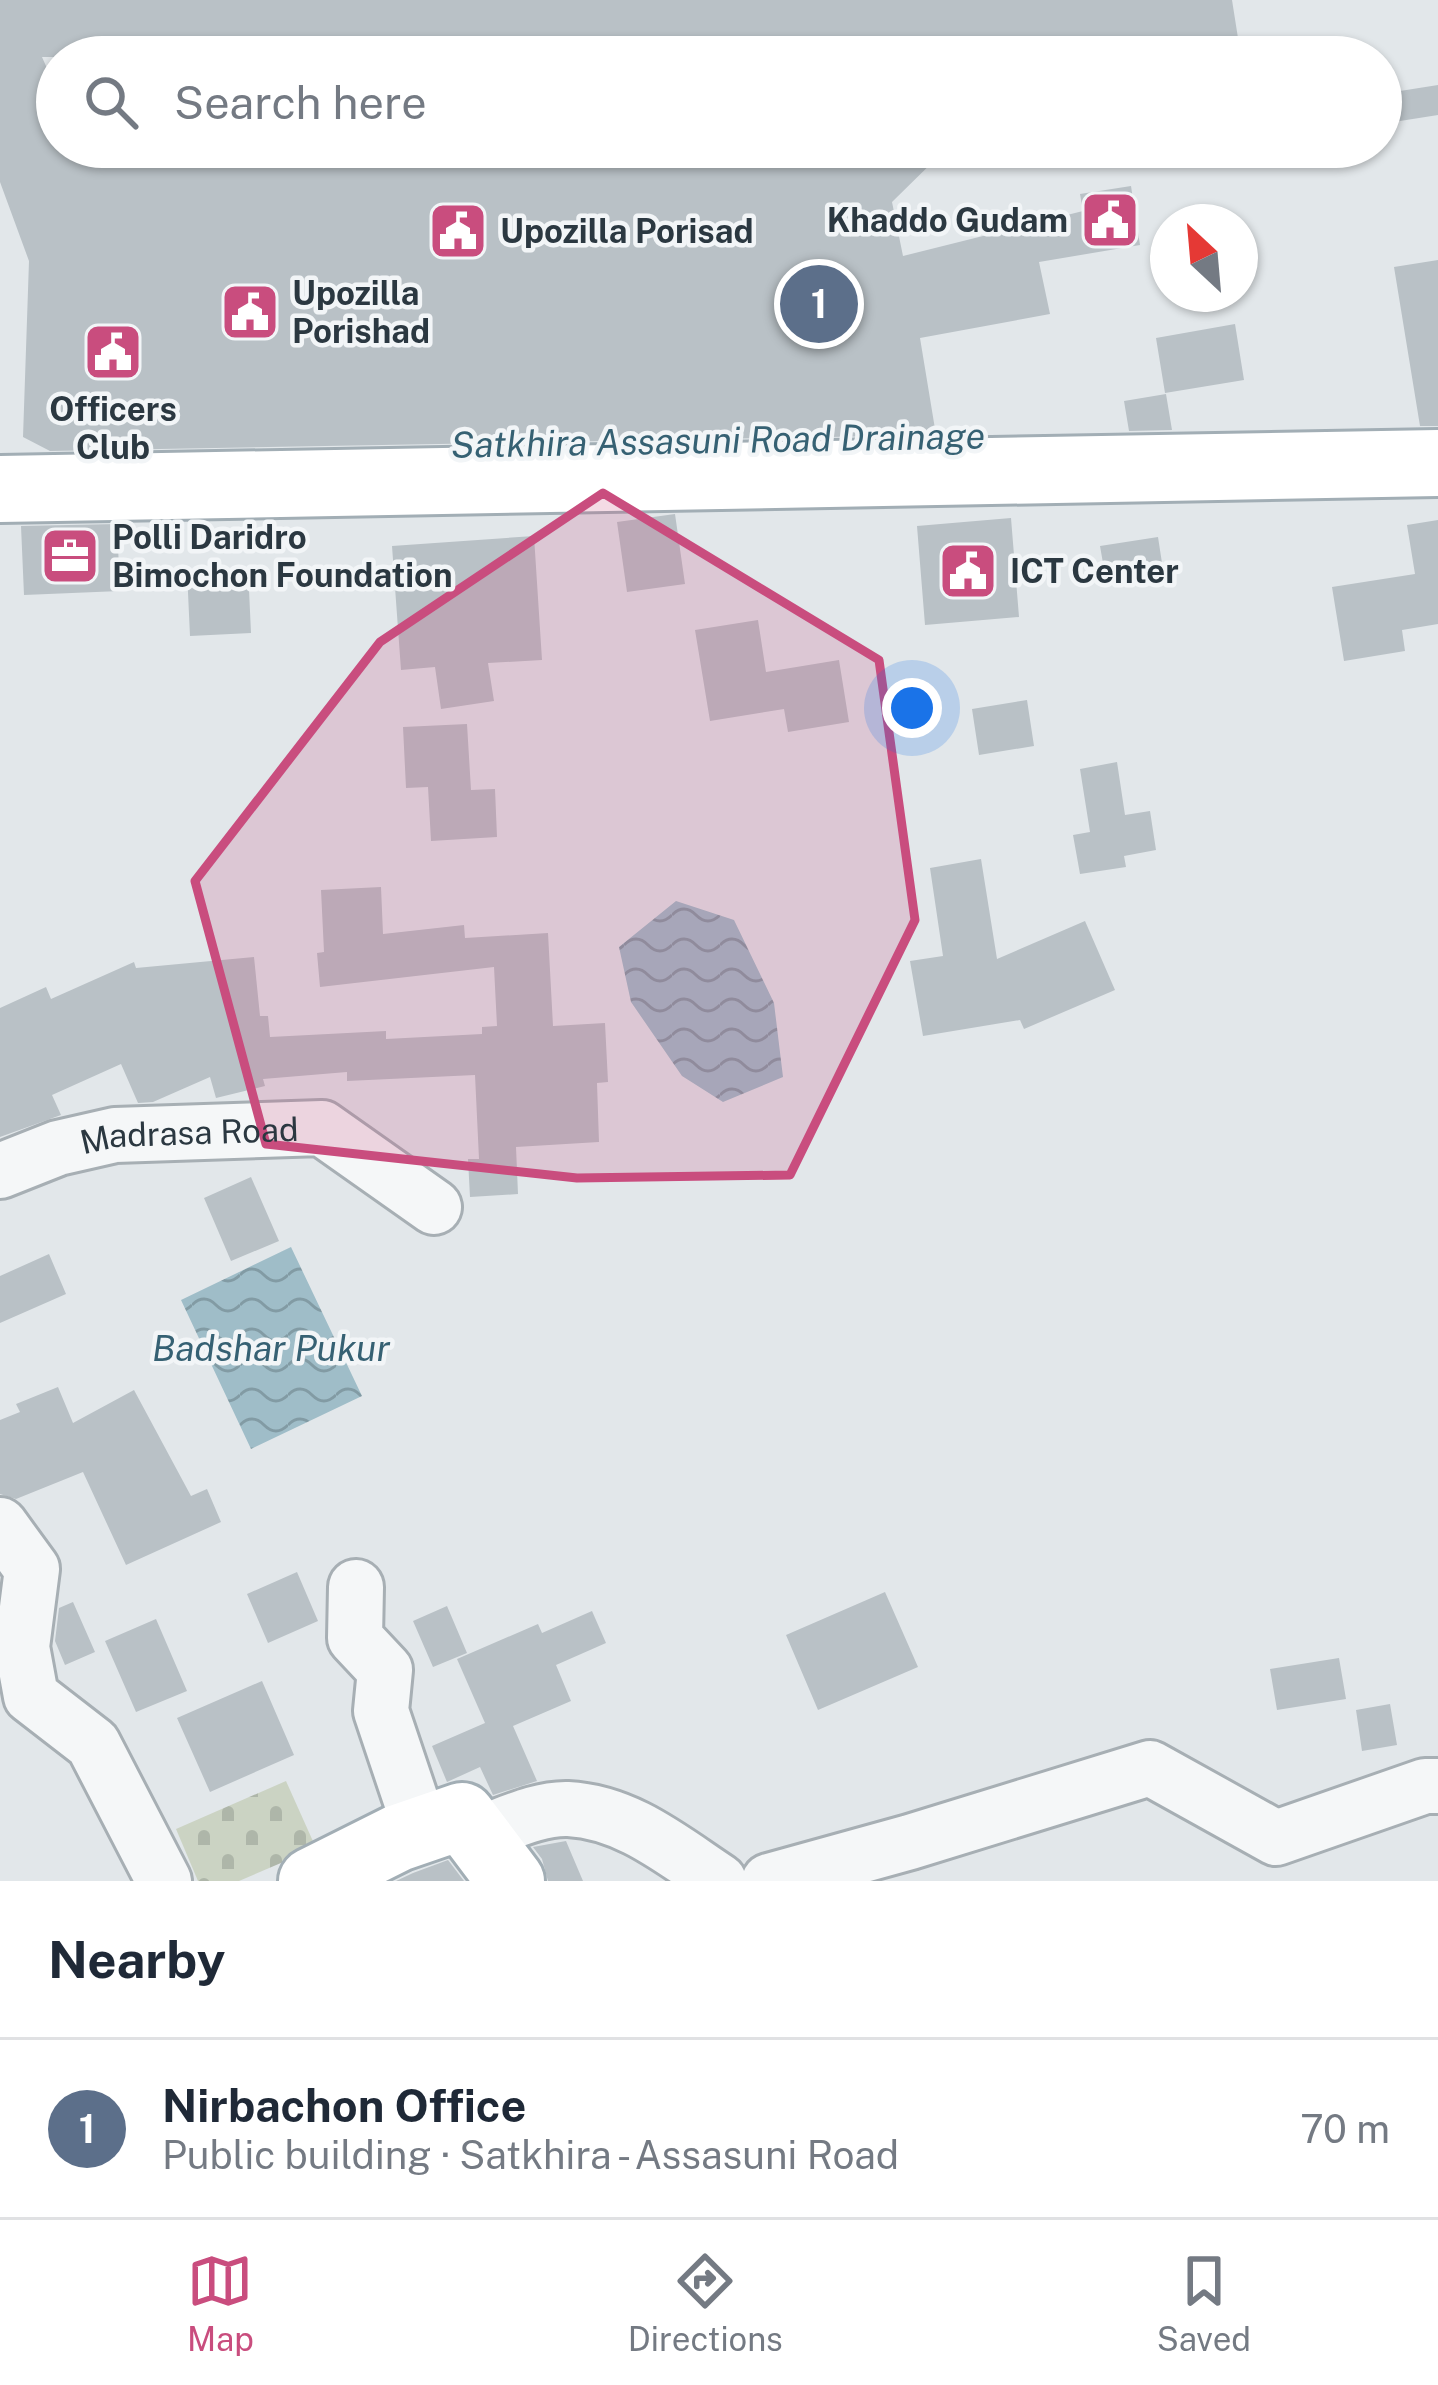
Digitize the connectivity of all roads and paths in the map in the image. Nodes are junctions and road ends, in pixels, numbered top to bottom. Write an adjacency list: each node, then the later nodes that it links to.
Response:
1 (1438, 463): 2 (main road)
2 (0, 489)
3 (0, 1172): 4 (street, Madrasa Road)
4 (434, 1207)
5 (0, 1525): 9 (street)
6 (356, 1587): 8 (street)
7 (1438, 1786): 12 (street)
8 (470, 1848): 10 (main road); 11 (street)
9 (164, 1881)
10 (312, 1881)
11 (719, 1881)
12 (769, 1881)

